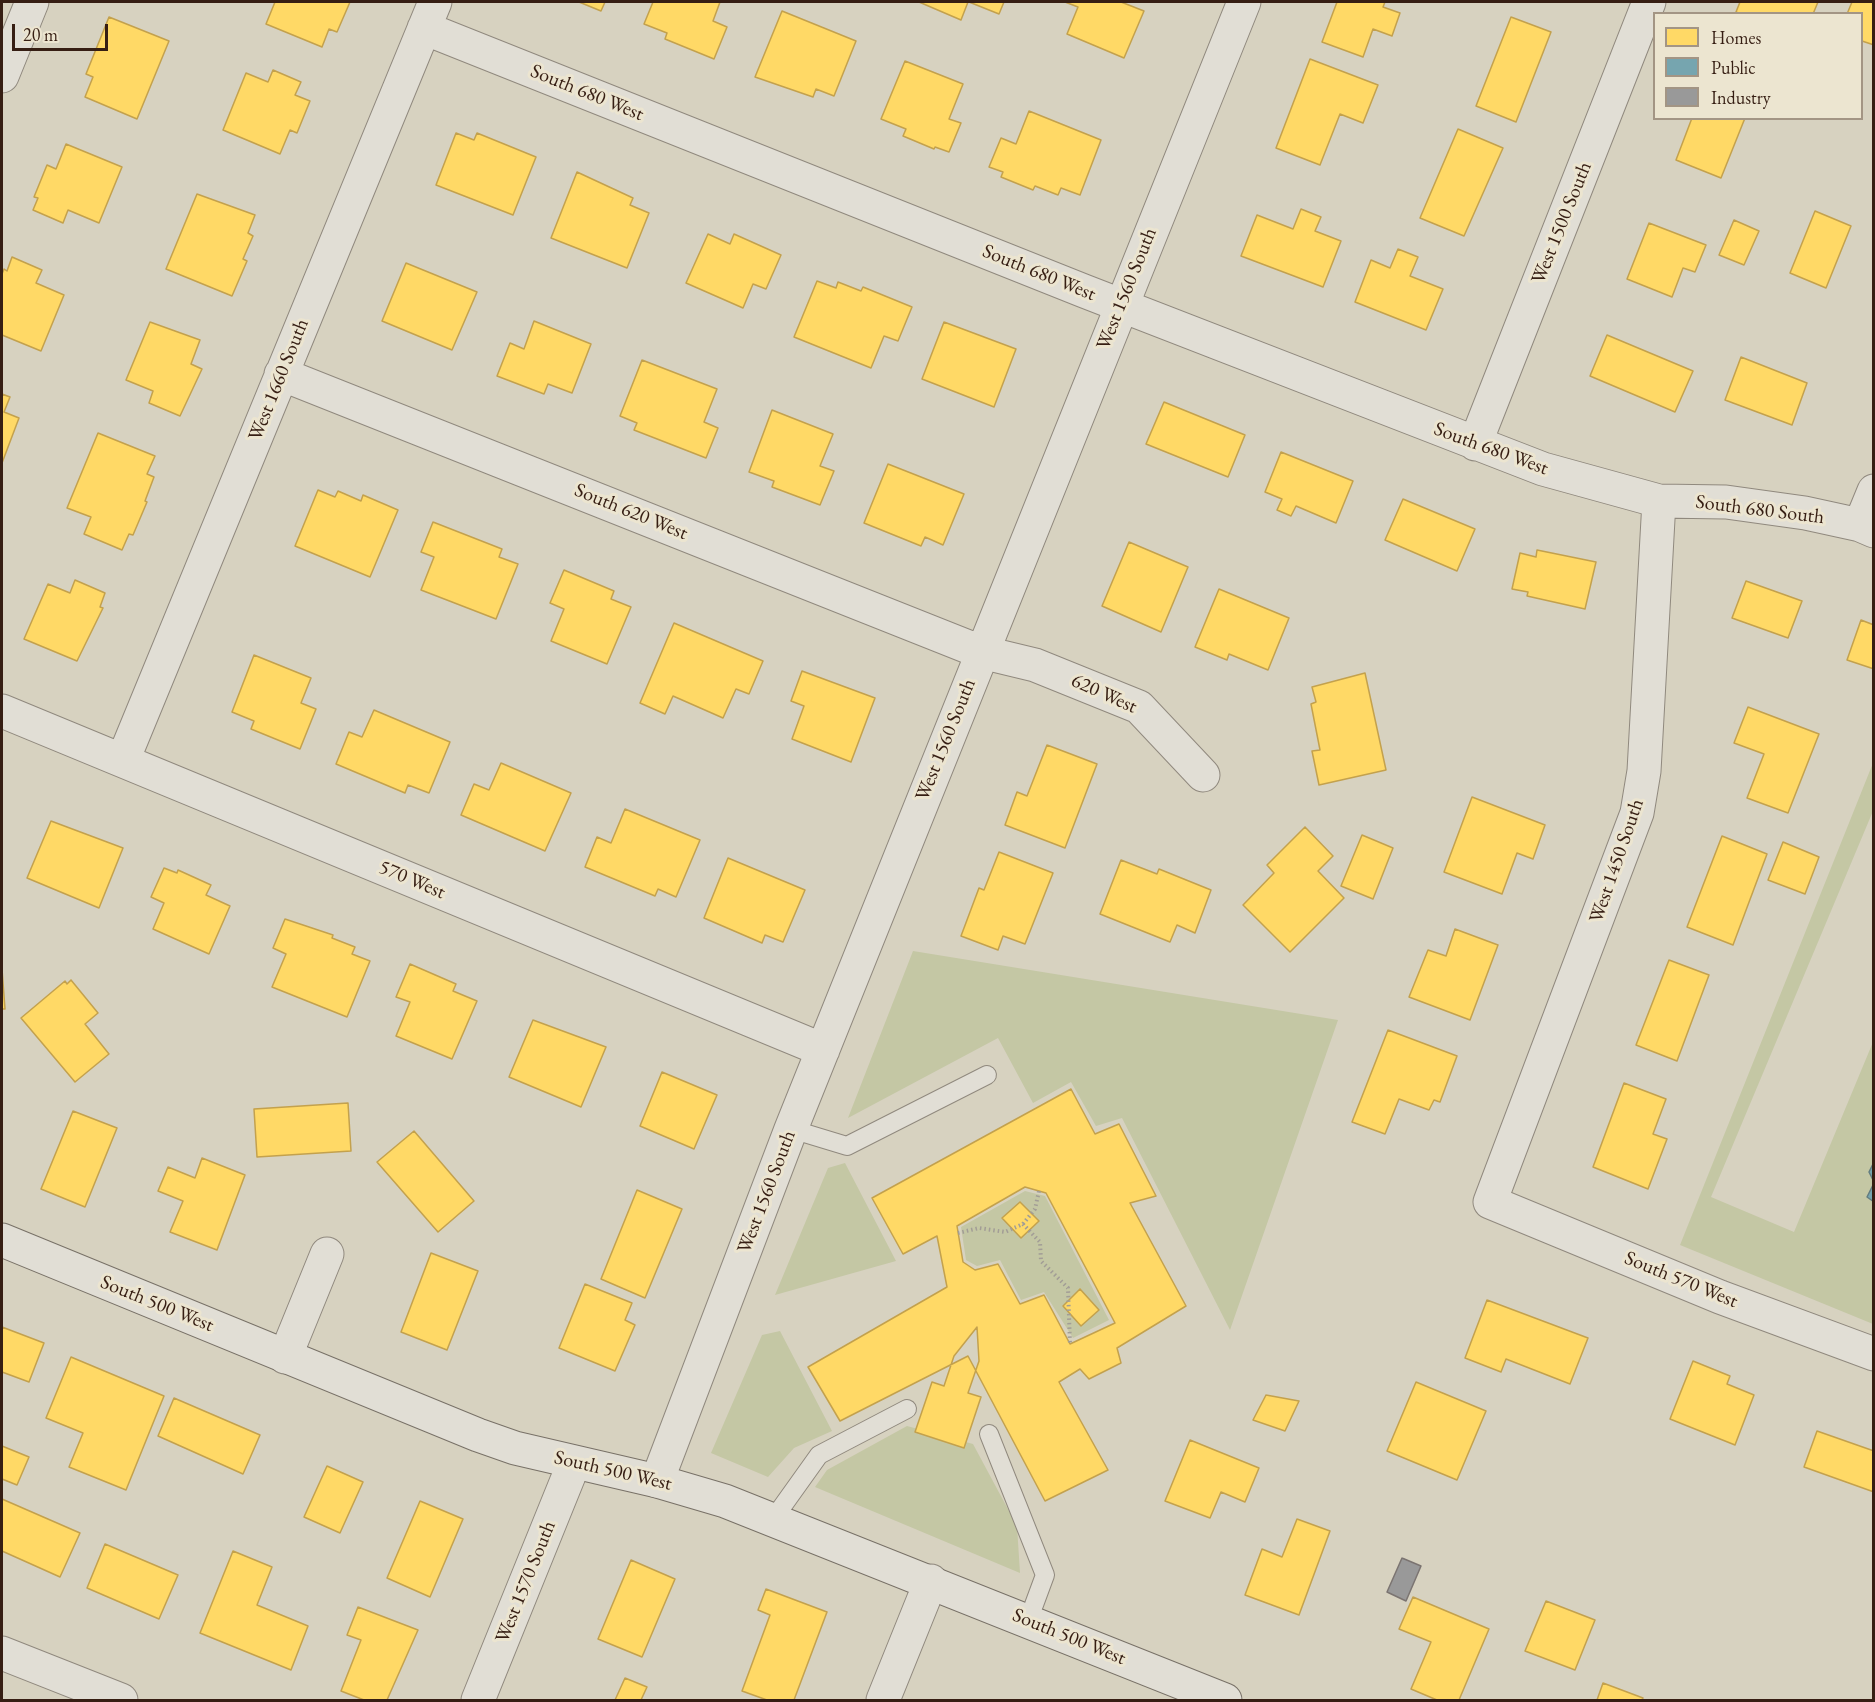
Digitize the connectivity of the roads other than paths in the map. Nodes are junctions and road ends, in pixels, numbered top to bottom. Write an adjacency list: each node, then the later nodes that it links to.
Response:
1 (32, 2): 5 (street)
2 (1244, 2): 6 (street, West 1560 South)
3 (1649, 2): 8 (street, West 1500 South)
4 (430, 15): 6 (street, South 680 West); 7 (street, West 1660 South)
5 (2, 76)
6 (1120, 306): 8 (street, South 680 West); 12 (street, West 1560 South)
7 (281, 374): 12 (street, South 620 West); 14 (street, West 1660 South)
8 (1475, 444): 10 (street, South 680 West)
9 (1874, 491): 11 (street)
10 (1659, 501): 11 (street, South 680 South); 19 (street, West 1450 South)
11 (1867, 528)
12 (981, 652): 15 (street, 620 West); 16 (street, West 1560 South)
13 (2, 711): 14 (street, 570 West)
14 (123, 760): 16 (street, 570 West)
15 (1203, 776)
16 (823, 1050): 18 (street, West 1560 South)
17 (987, 1075): 18 (lane)
18 (791, 1129): 27 (street, West 1560 South)
19 (1490, 1202): 22 (street, South 570 West)
20 (2, 1240): 23 (street, South 500 West)
21 (327, 1254): 23 (street)
22 (1874, 1354)
23 (285, 1357): 26 (street, South 500 West)
24 (907, 1409): 28 (lane)
25 (989, 1434): 30 (lane)
26 (574, 1463): 27 (street, South 500 West); 33 (street, West 1570 South)
27 (657, 1481): 28 (street, South 500 West)
28 (774, 1518): 29 (street, South 500 West)
29 (931, 1581): 30 (street, South 500 West); 34 (street)
30 (1028, 1621): 35 (street, South 500 West)
31 (2, 1653): 32 (street)
32 (121, 1701)
33 (477, 1701)
34 (883, 1701)
35 (1225, 1701)

